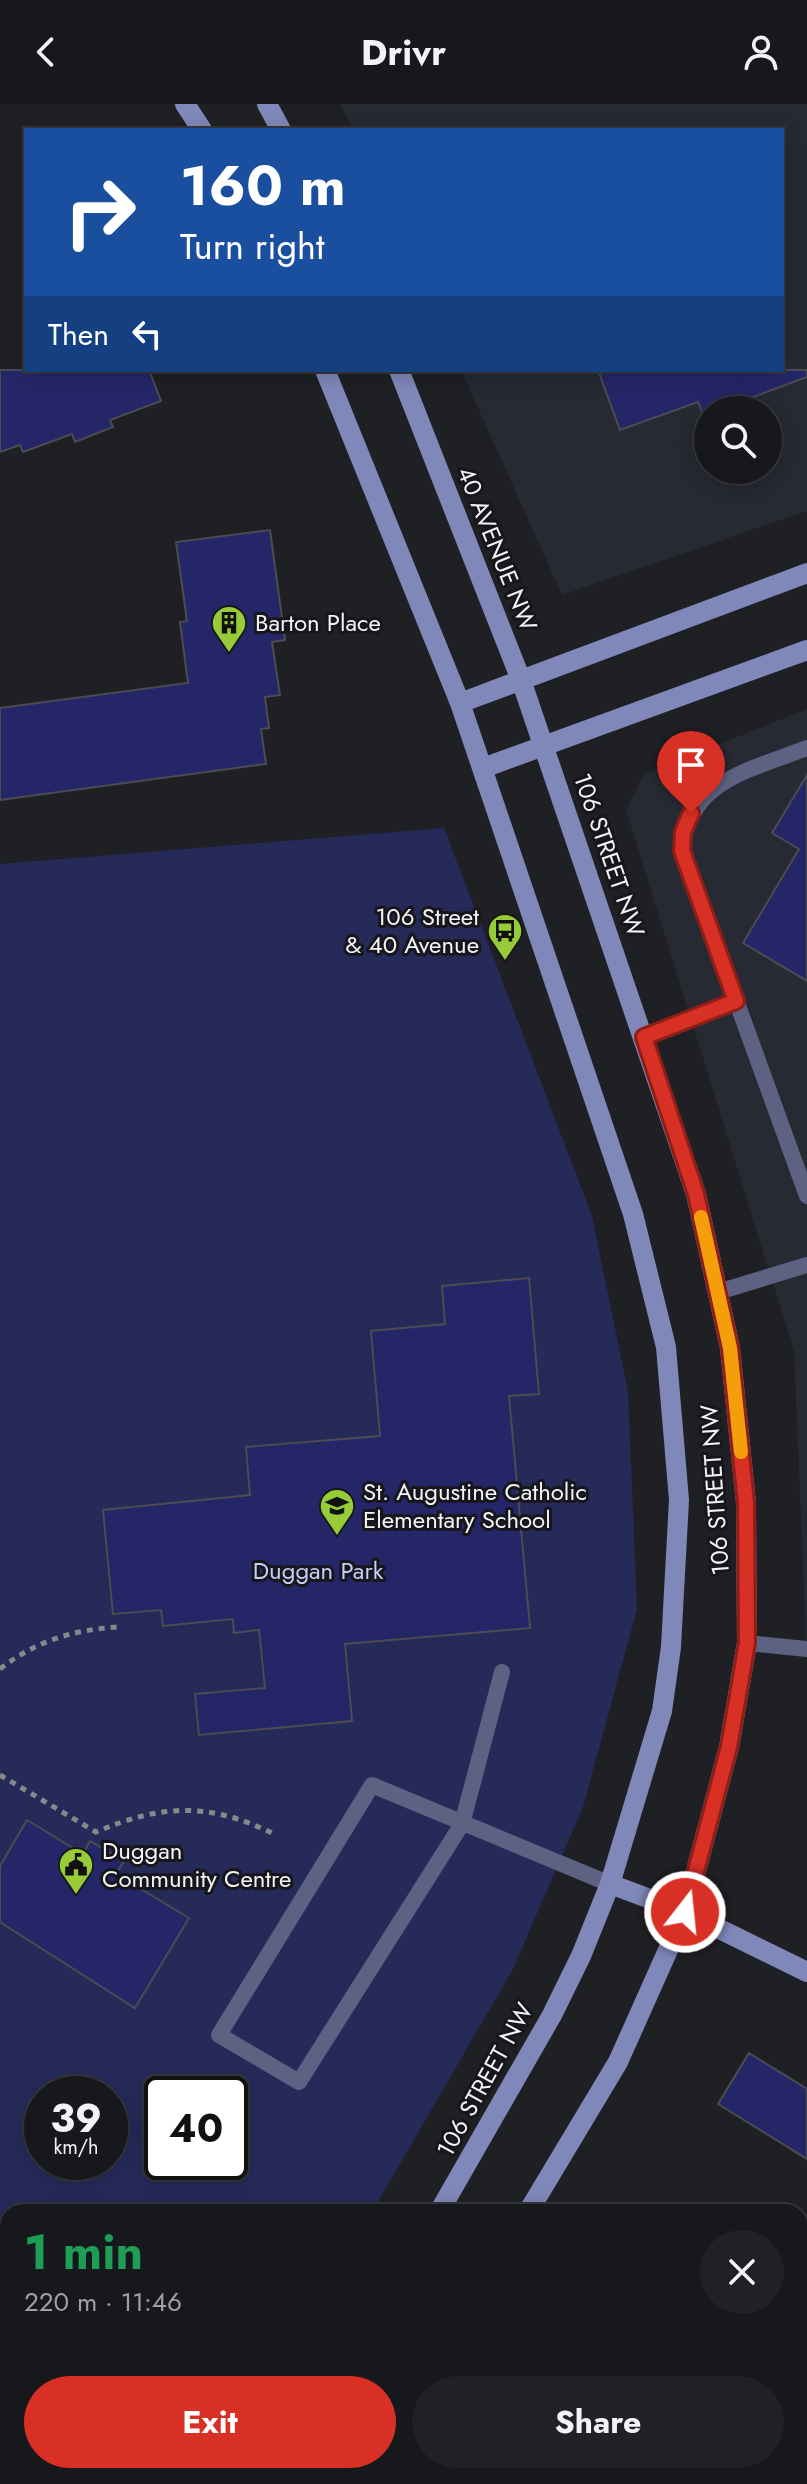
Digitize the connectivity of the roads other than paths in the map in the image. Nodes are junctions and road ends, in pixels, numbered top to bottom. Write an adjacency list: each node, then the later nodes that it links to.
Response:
1 (185, 104): 3 (street)
2 (267, 104): 4 (street)
3 (201, 128)
4 (280, 128)
5 (326, 372): 10 (street)
6 (400, 372): 9 (street, 40 AVENUE NW)
7 (807, 573): 9 (street)
8 (807, 650): 11 (street)
9 (521, 680): 10 (street); 11 (street, 40 AVENUE NW)
10 (460, 703): 13 (street, 106 STREET NW)
11 (544, 748): 13 (street); 15 (street, 106 STREET NW)
12 (807, 748): 14 (lane)
13 (483, 768): 23 (street, 106 STREET NW)
14 (736, 1001): 15 (lane); 16 (lane)
15 (644, 1037): 18 (street, 106 STREET NW)
16 (807, 1196)
17 (807, 1265): 18 (lane)
18 (718, 1292): 19 (street, 106 STREET NW)
19 (747, 1643): 20 (lane); 24 (street, 106 STREET NW)
20 (807, 1649)
21 (502, 1672): 22 (lane)
22 (462, 1824): 22 (lane); 23 (lane)
23 (610, 1884): 24 (street); 26 (street, 106 STREET NW)
24 (685, 1912): 25 (street); 27 (street, 106 STREET NW)
25 (807, 1972)
26 (444, 2204)
27 (533, 2204)

